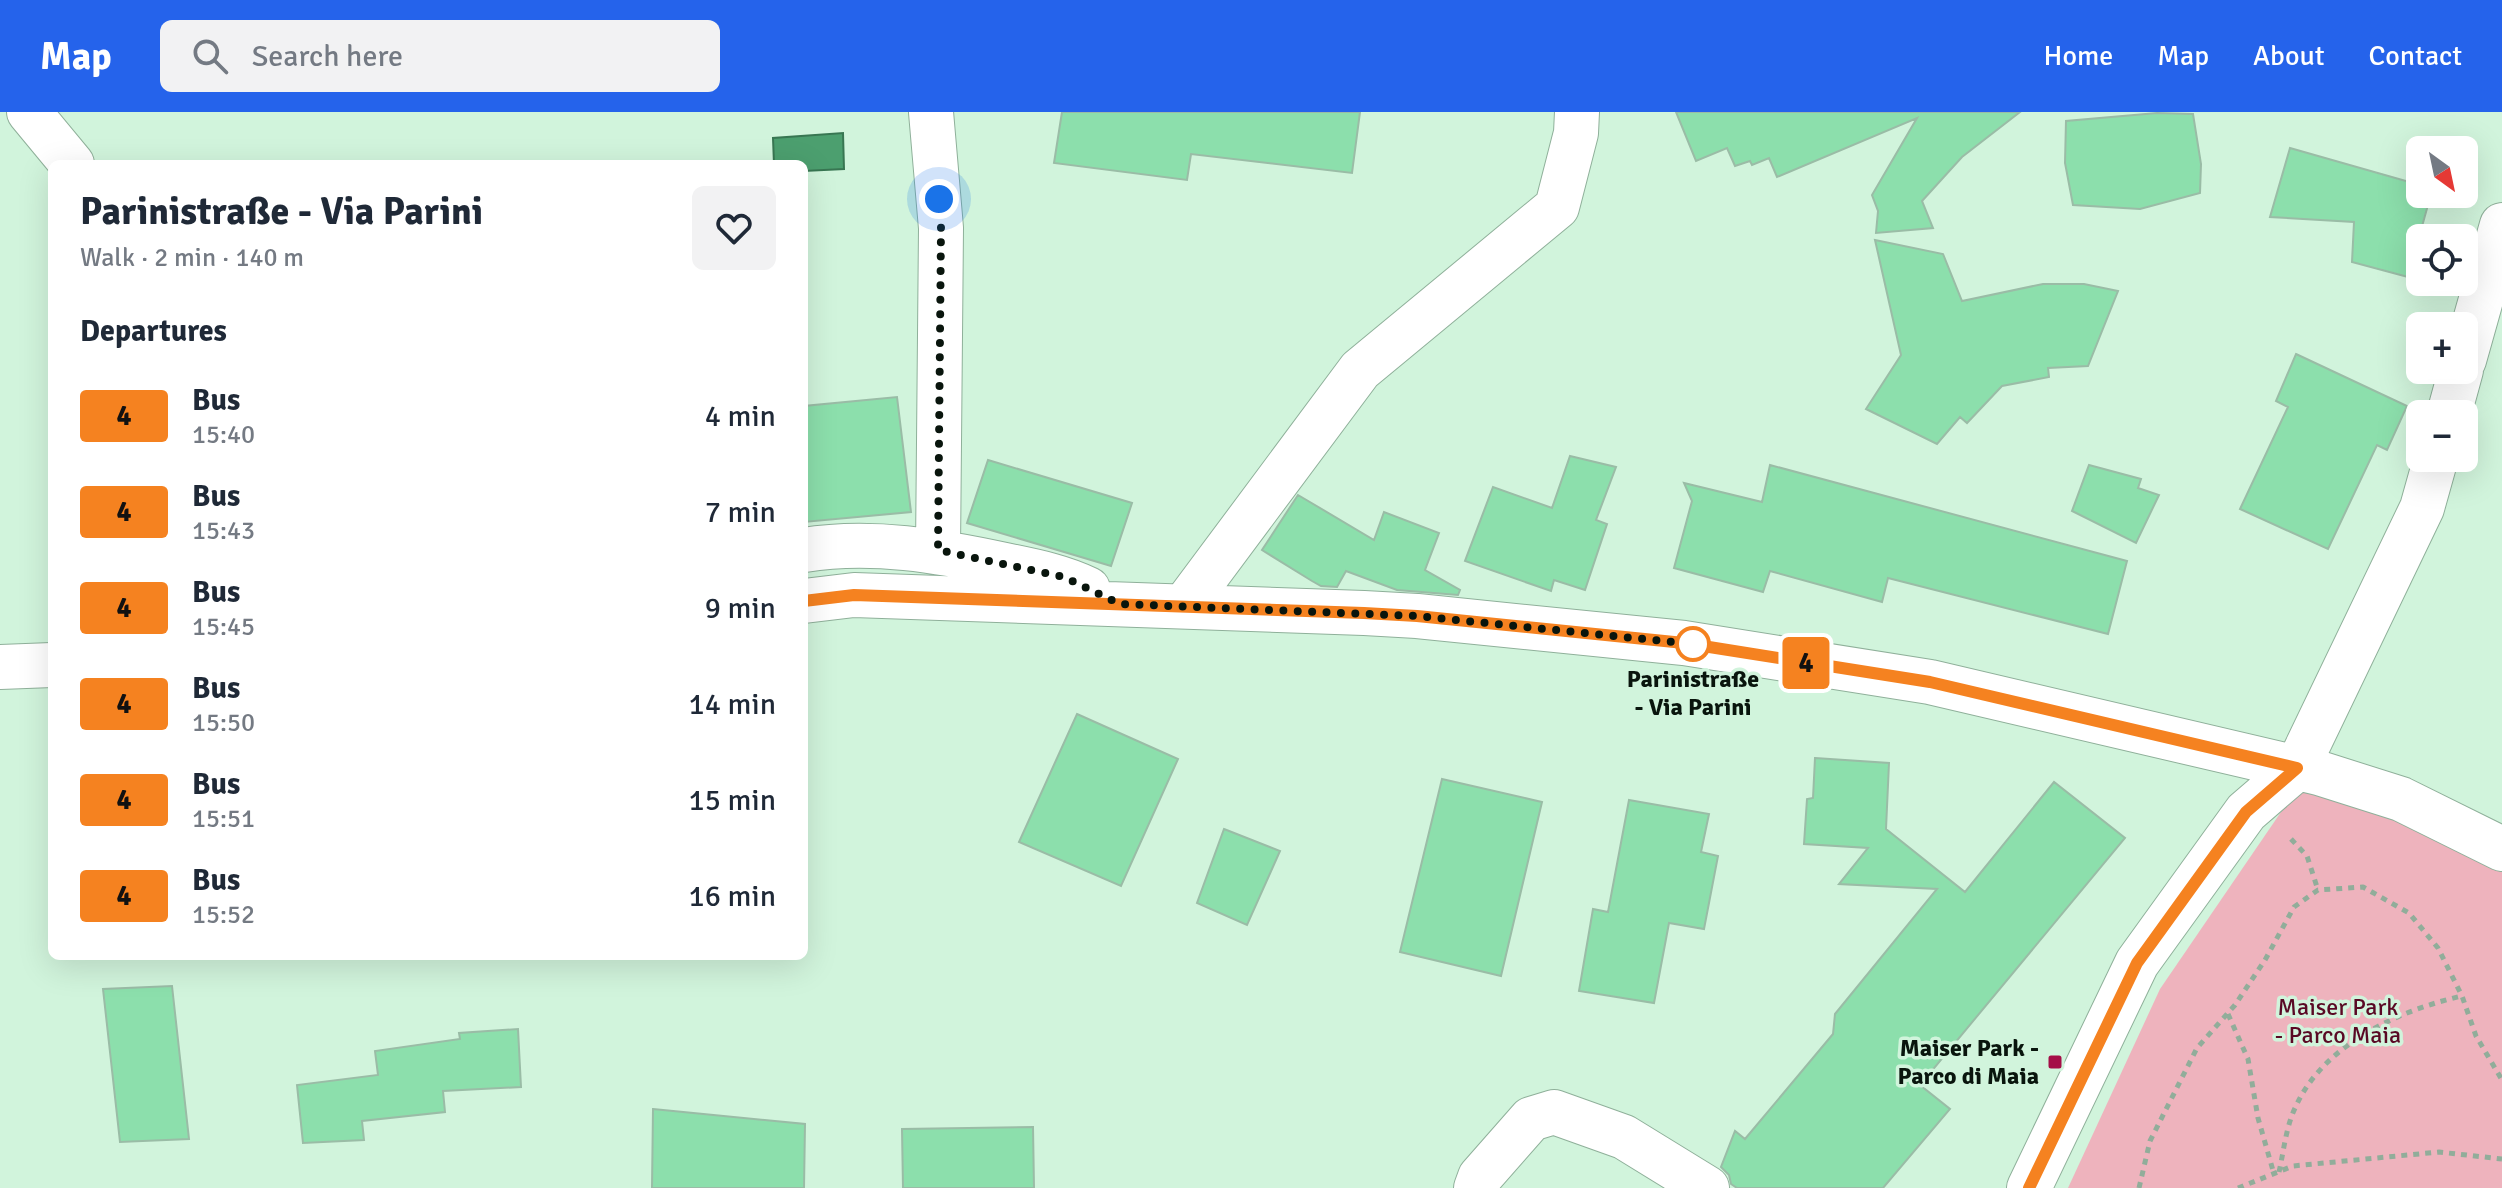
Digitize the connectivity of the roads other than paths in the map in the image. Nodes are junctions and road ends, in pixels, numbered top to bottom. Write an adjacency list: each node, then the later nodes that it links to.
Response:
1 (29, 112): 4 (street)
2 (931, 112): 9 (street)
3 (1577, 112): 12 (street)
4 (69, 160)
5 (2502, 225): 6 (street)
6 (2478, 312)
7 (2432, 472): 15 (street)
8 (808, 549): 9 (street)
9 (938, 550): 11 (street)
10 (808, 601): 11 (street)
11 (1120, 604): 12 (street)
12 (1185, 605): 15 (street)
13 (48, 665): 14 (street)
14 (0, 667)
15 (2297, 768): 16 (street); 19 (street)
16 (2502, 849)
17 (1476, 1188): 18 (street)
18 (1707, 1188)
19 (2029, 1188)

